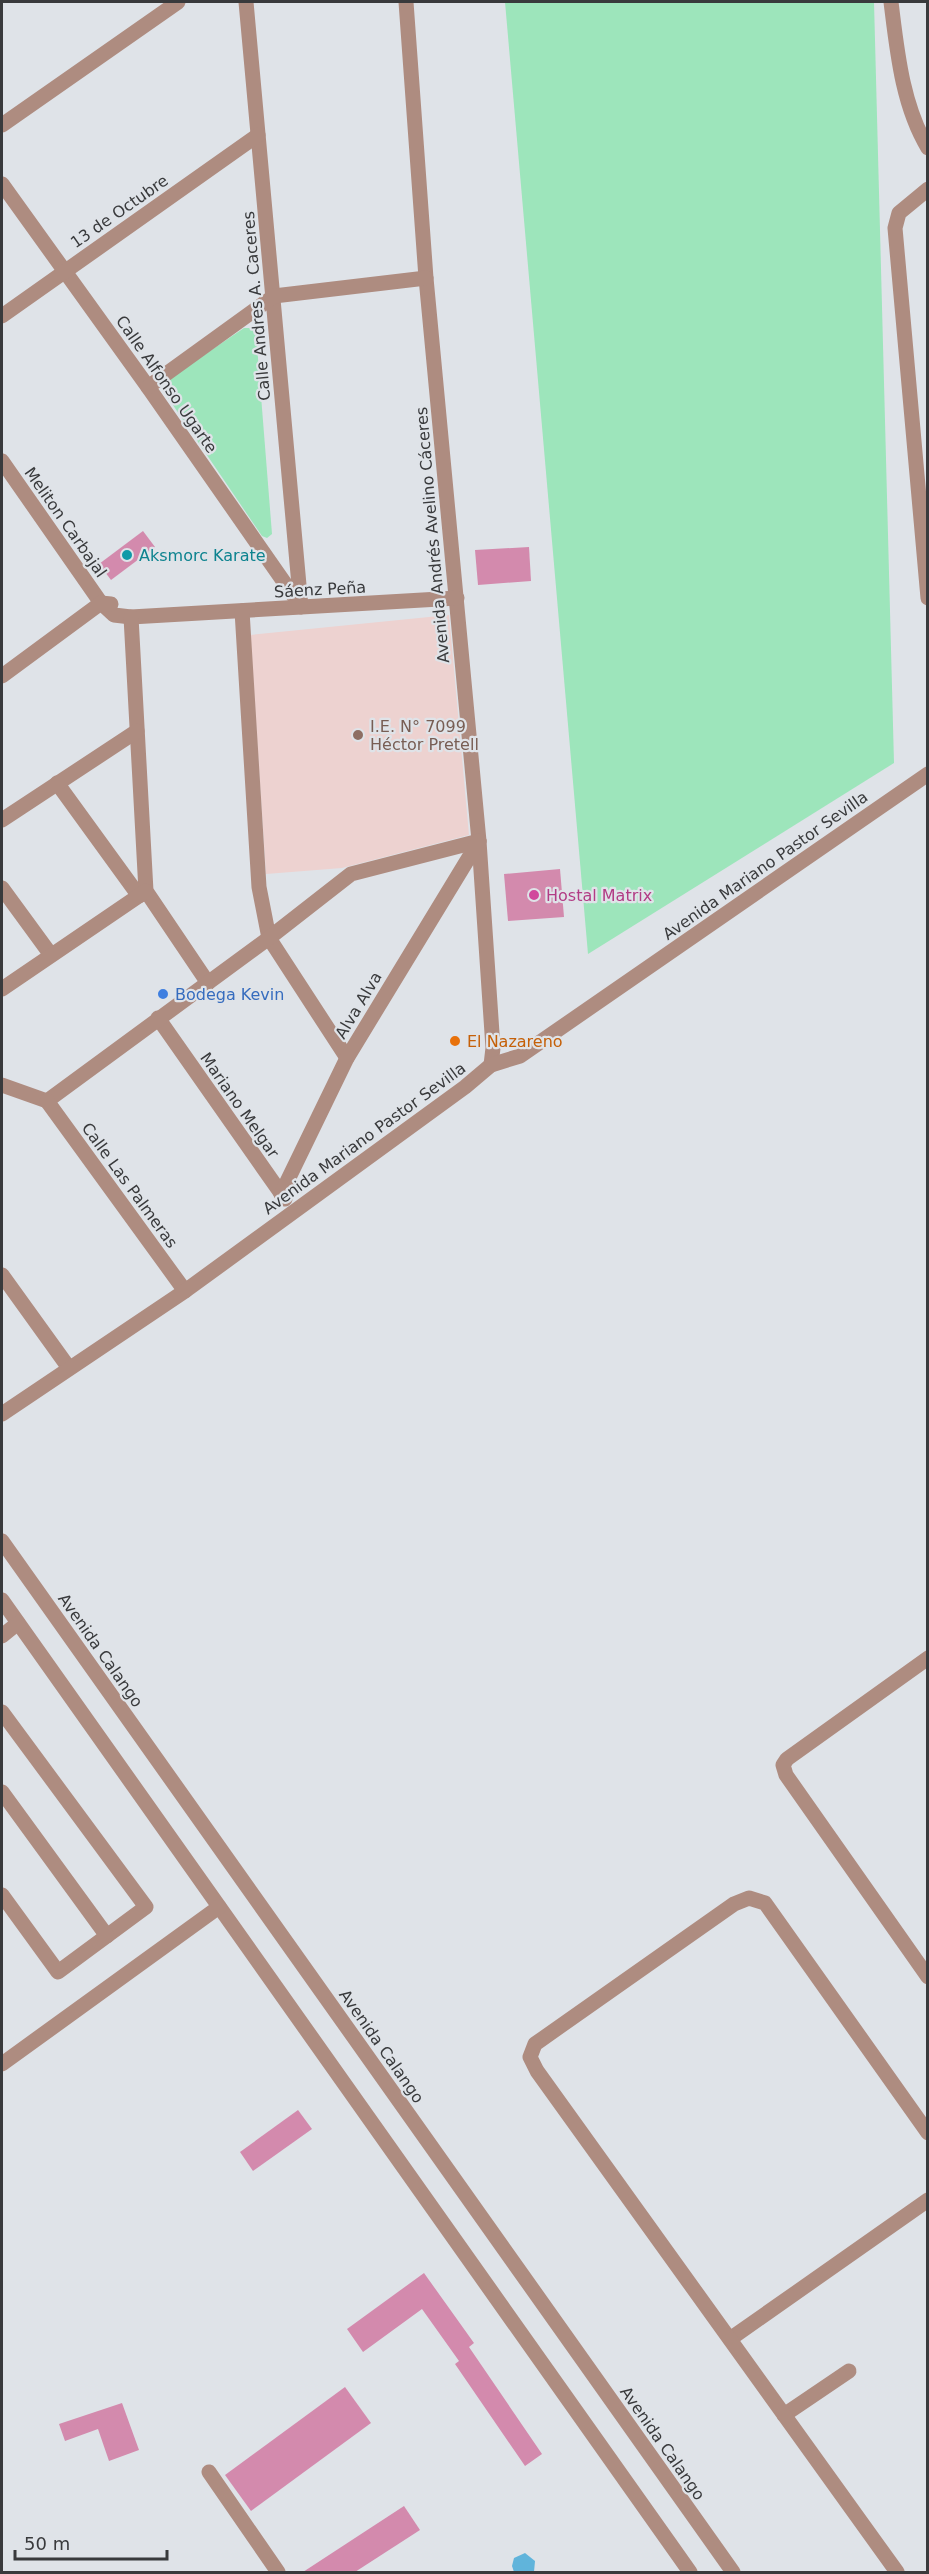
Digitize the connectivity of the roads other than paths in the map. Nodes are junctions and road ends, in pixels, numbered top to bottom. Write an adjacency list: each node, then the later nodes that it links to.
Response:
1 (178, 2): 5 (street)
2 (246, 2): 6 (street, Calle Andres A. Caceres)
3 (406, 2): 11 (street, Avenida Andrés Avelino Cáceres)
4 (891, 2): 7 (street)
5 (2, 125)
6 (258, 135): 10 (street, 13 de Octubre); 12 (street, Calle Andres A. Caceres)
7 (927, 148)
8 (2, 184): 10 (street, Calle Alfonso Ugarte)
9 (927, 189): 16 (street)
10 (64, 272): 13 (street, 13 de Octubre); 14 (street, Calle Alfonso Ugarte)
11 (426, 278): 12 (street); 17 (street, Avenida Andrés Avelino Cáceres)
12 (274, 296): 14 (street); 20 (street, Calle Andres A. Caceres)
13 (2, 316)
14 (148, 387): 20 (street, Calle Alfonso Ugarte)
15 (2, 461): 19 (street, Meliton Carbajal)
16 (923, 495): 18 (street)
17 (457, 598): 20 (street, Sáenz Peña); 29 (street, Avenida Andrés Avelino Cáceres)
18 (927, 598)
19 (101, 603): 22 (street, Sáenz Peña); 23 (street, Sáenz Peña); 24 (street)
20 (302, 607): 21 (street, Sáenz Peña)
21 (242, 611): 22 (street, Sáenz Peña); 32 (street)
22 (185, 614): 23 (street, Sáenz Peña)
23 (131, 617): 25 (street)
24 (2, 676)
25 (137, 730): 27 (street); 31 (street)
26 (927, 774): 38 (street, Avenida Mariano Pastor Sevilla)
27 (57, 783): 28 (street); 31 (street)
28 (2, 820)
29 (479, 841): 32 (street); 37 (street, Alva Alva); 38 (street, Avenida Andrés Avelino Cáceres)
30 (2, 888): 33 (street)
31 (142, 893): 33 (street); 34 (street)
32 (269, 938): 34 (street); 37 (street)
33 (51, 955): 35 (street)
34 (208, 983): 36 (street)
35 (2, 989)
36 (158, 1018): 40 (street); 41 (street, Mariano Melgar)
37 (347, 1058): 41 (street, Alva Alva)
38 (491, 1065): 42 (street, Avenida Mariano Pastor Sevilla)
39 (2, 1085): 40 (street)
40 (47, 1101): 44 (street, Calle Las Palmeras)
41 (281, 1194): 42 (street, Mariano Melgar)
42 (294, 1211): 44 (street, Avenida Mariano Pastor Sevilla)
43 (2, 1275): 45 (street)
44 (185, 1291): 45 (street, Avenida Mariano Pastor Sevilla)
45 (69, 1368): 46 (street, Avenida Mariano Pastor Sevilla)
46 (2, 1414)
47 (2, 1541): 67 (street, Avenida Calango)
48 (2, 1600): 49 (street)
49 (18, 1623): 50 (street); 55 (street)
50 (2, 1636)
51 (927, 1658): 57 (street)
52 (2, 1712): 56 (street)
53 (2, 1792): 56 (street)
54 (2, 1895): 56 (street)
55 (219, 1907): 58 (street); 66 (street)
56 (107, 1936)
57 (927, 1977)
58 (2, 2064)
59 (927, 2133): 61 (street)
60 (927, 2200): 61 (street)
61 (730, 2339): 63 (street)
62 (849, 2371): 63 (street)
63 (784, 2415): 68 (street)
64 (209, 2472): 65 (street)
65 (278, 2572)
66 (690, 2572)
67 (733, 2572)
68 (897, 2572)

